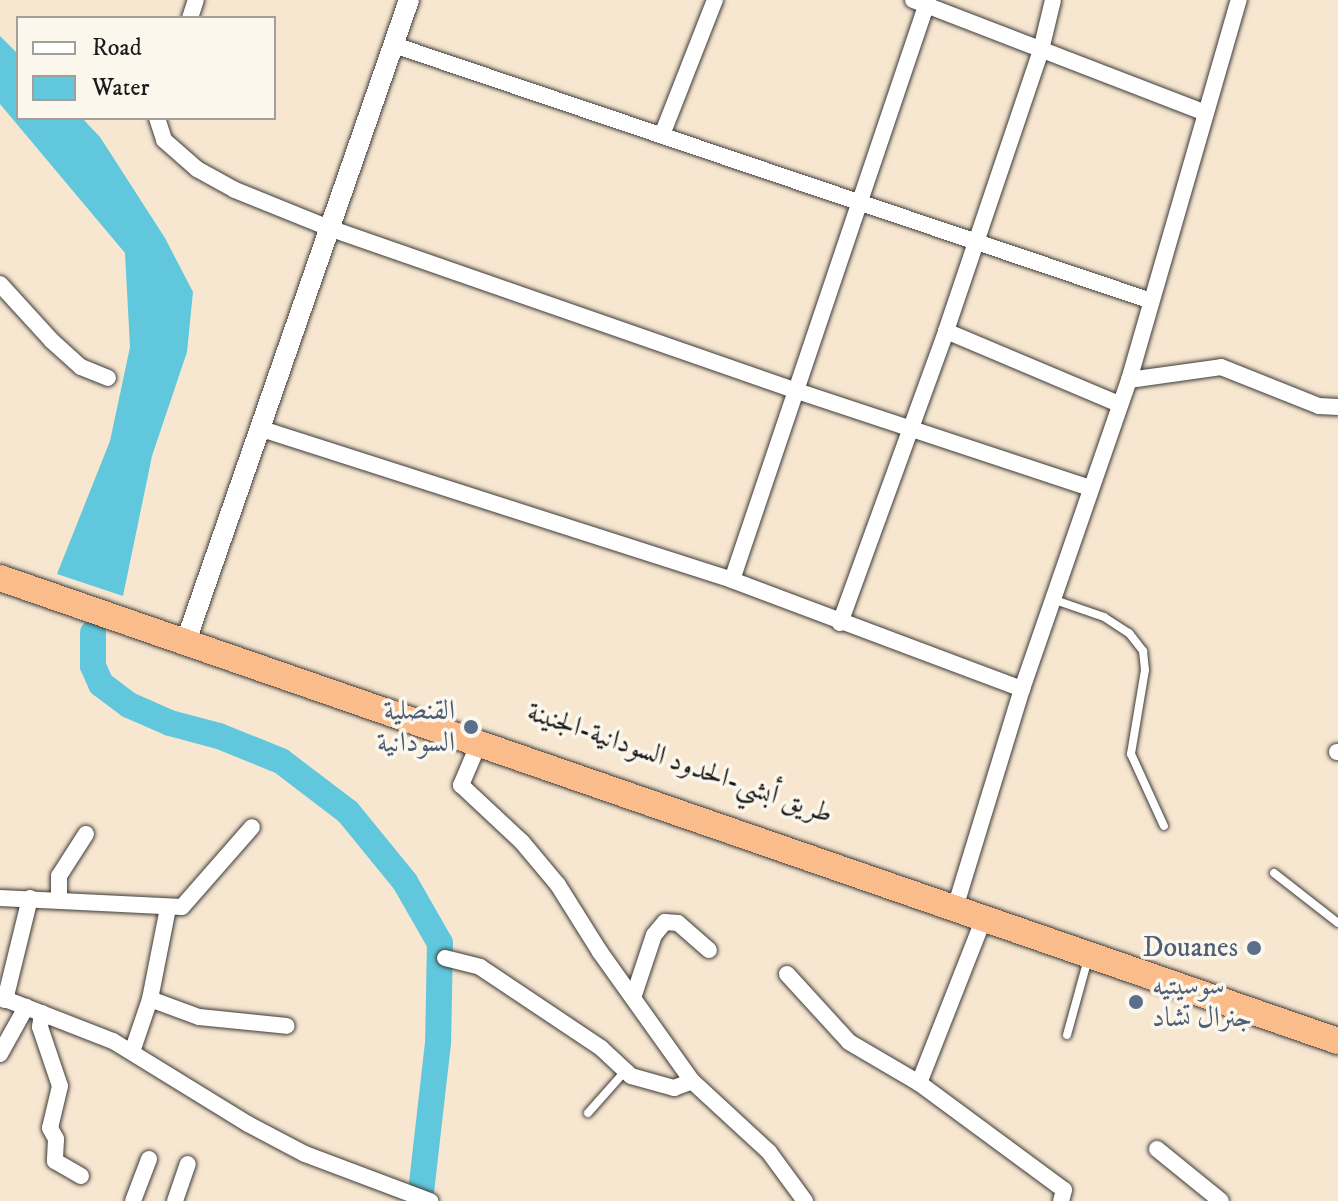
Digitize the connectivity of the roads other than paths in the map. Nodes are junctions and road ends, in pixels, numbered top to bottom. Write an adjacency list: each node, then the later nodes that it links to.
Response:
1 (409, 0): 6 (street)
2 (715, 0): 10 (street)
3 (1053, 0): 7 (street)
4 (1239, 0): 8 (street)
5 (922, 2): 7 (street); 11 (street)
6 (394, 45): 10 (street); 12 (street)
7 (1041, 50): 8 (street); 13 (street)
8 (1204, 112): 15 (street)
9 (158, 120): 12 (street)
10 (662, 135): 11 (street)
11 (857, 203): 13 (street); 19 (street)
12 (329, 228): 19 (street); 23 (street)
13 (974, 241): 15 (street); 16 (street)
14 (0, 284): 17 (street)
15 (1151, 301): 18 (street)
16 (946, 331): 20 (street); 22 (street)
17 (108, 378)
18 (1129, 380): 20 (street); 21 (street)
19 (794, 390): 22 (street); 27 (street)
20 (1119, 404): 24 (street)
21 (1338, 407)
22 (910, 428): 24 (street); 29 (street)
23 (262, 429): 27 (street); 30 (street)
24 (1091, 488): 28 (street)
25 (0, 564): 30 (highway, طريق أبشي-الحدود السودانية-الجنينة)
26 (0, 578): 30 (highway)
27 (732, 580): 29 (street)
28 (1055, 600): 31 (street); 34 (lane)
29 (840, 623): 31 (street)
30 (188, 634): 32 (highway); 33 (highway, طريق أبشي-الحدود السودانية-الجنينة)
31 (1022, 689): 41 (street)
32 (479, 743): 33 (highway); 49 (street)
33 (626, 786): 41 (highway, طريق أبشي-الحدود السودانية-الجنينة)
34 (1164, 826)
35 (252, 827): 42 (street)
36 (86, 834): 40 (street)
37 (1274, 873): 44 (lane)
38 (0, 898): 39 (street)
39 (30, 898): 40 (street); 50 (street)
40 (59, 900): 42 (street)
41 (957, 901): 43 (highway); 55 (highway, طريق أبشي-الحدود السودانية-الجنينة)
42 (168, 908): 51 (street)
43 (984, 918): 46 (highway); 62 (street)
44 (1338, 923)
45 (709, 950): 49 (street)
46 (1089, 954): 56 (lane); 57 (highway)
47 (445, 958): 60 (street)
48 (787, 974): 62 (street)
49 (633, 998): 61 (street)
50 (3, 999): 52 (street)
51 (150, 999): 54 (street); 58 (street)
52 (26, 1007): 53 (street); 59 (street)
53 (42, 1013): 58 (street); 67 (street)
54 (287, 1026)
55 (1338, 1026)
56 (1067, 1035)
57 (1338, 1041)
58 (132, 1052): 70 (street)
59 (0, 1054)
60 (626, 1069): 61 (street); 63 (lane)
61 (692, 1081): 71 (street)
62 (919, 1083): 72 (street)
63 (588, 1113)
64 (1157, 1149): 73 (street)
65 (149, 1159): 68 (street)
66 (188, 1164): 69 (street)
67 (81, 1176)
68 (133, 1201)
69 (175, 1201)
70 (430, 1201)
71 (805, 1201)
72 (1061, 1201)
73 (1221, 1201)

